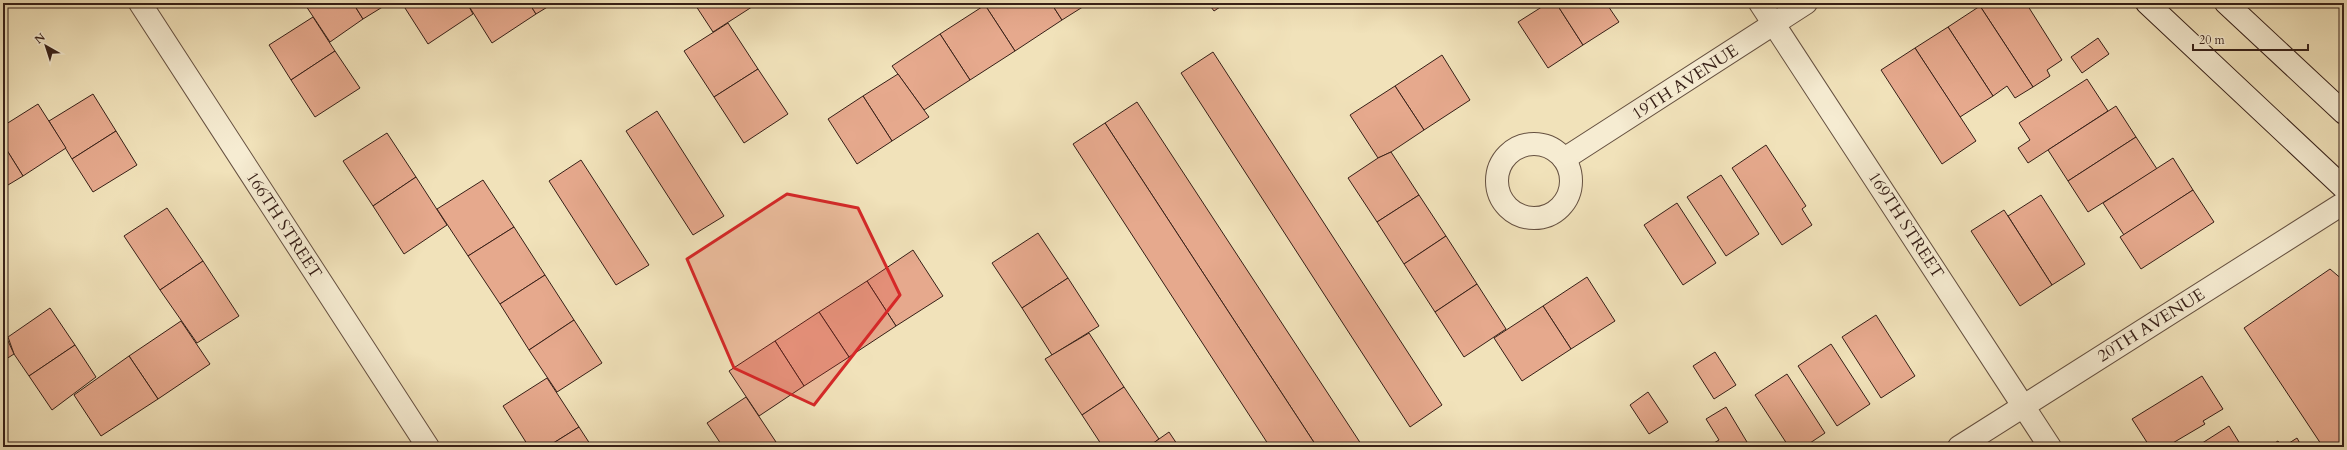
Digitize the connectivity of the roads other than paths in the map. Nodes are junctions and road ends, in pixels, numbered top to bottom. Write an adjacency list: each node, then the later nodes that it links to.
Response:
1 (1760, 3): 6 (street, 169TH STREET)
2 (1806, 3): 6 (street, 19TH AVENUE)
3 (2147, 3): 9 (street)
4 (2226, 3): 7 (street)
5 (143, 4): 12 (street, 166TH STREET)
6 (1775, 25): 8 (street, 19TH AVENUE); 11 (street, 169TH STREET)
7 (2344, 113)
8 (1564, 159)
9 (2344, 188)
10 (2344, 203): 11 (street, 20TH AVENUE)
11 (2023, 405): 13 (street, 20TH AVENUE); 14 (street, 169TH STREET)
12 (428, 447)
13 (1959, 447)
14 (2050, 447)

